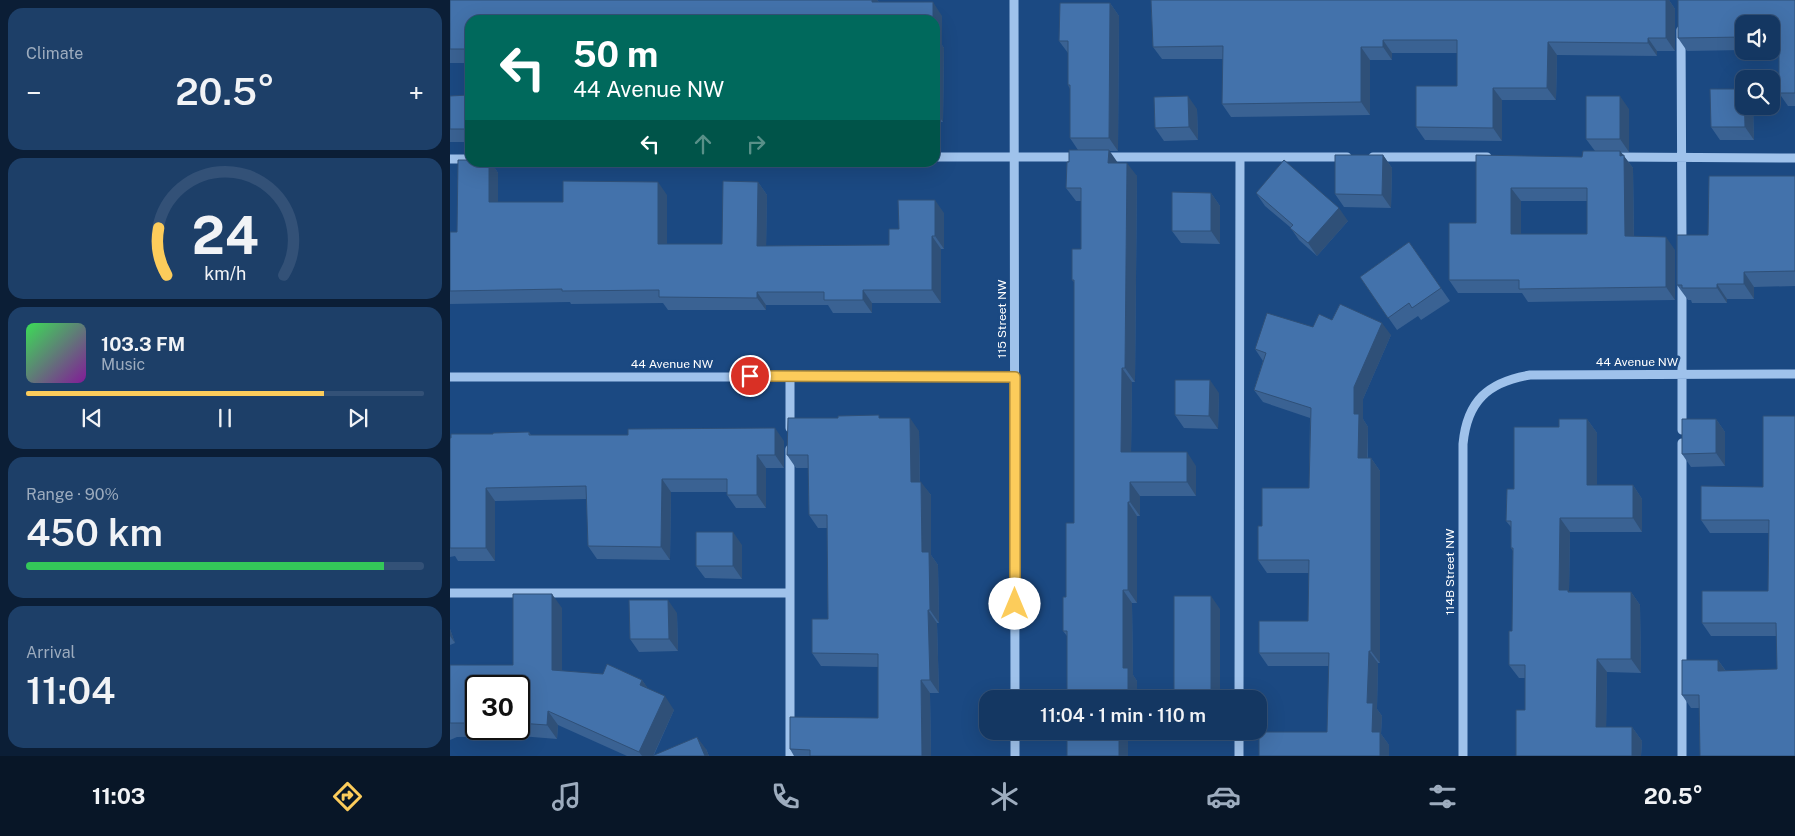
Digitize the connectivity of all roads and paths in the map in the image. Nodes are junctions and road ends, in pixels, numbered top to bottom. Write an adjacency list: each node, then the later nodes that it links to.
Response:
1 (1014, 0): 3 (street, 115 Street NW)
2 (1681, 20): 9 (street)
3 (1014, 156): 4 (street); 6 (street); 18 (street, 115 Street NW)
4 (940, 157)
5 (465, 158): 11 (street)
6 (1240, 158): 7 (street); 23 (street)
7 (1496, 158)
8 (1604, 158): 9 (street)
9 (1682, 158): 10 (street); 12 (street)
10 (1795, 158)
11 (450, 159)
12 (1682, 253)
13 (1682, 272): 14 (street)
14 (1682, 374): 15 (street, 44 Avenue NW); 19 (street, 44 Avenue NW); 30 (street)
15 (1795, 374)
16 (450, 376): 17 (street, 44 Avenue NW)
17 (790, 376): 18 (street, 44 Avenue NW); 20 (street)
18 (1015, 377): 22 (street, 115 Street NW)
19 (1483, 394): 29 (street, 114B Street NW)
20 (790, 593): 21 (street); 26 (street)
21 (450, 594)
22 (1015, 690)
23 (1239, 690)
24 (1015, 740): 27 (street)
25 (1239, 740): 28 (street)
26 (790, 756)
27 (1015, 756)
28 (1238, 756)
29 (1463, 756)
30 (1682, 756)

